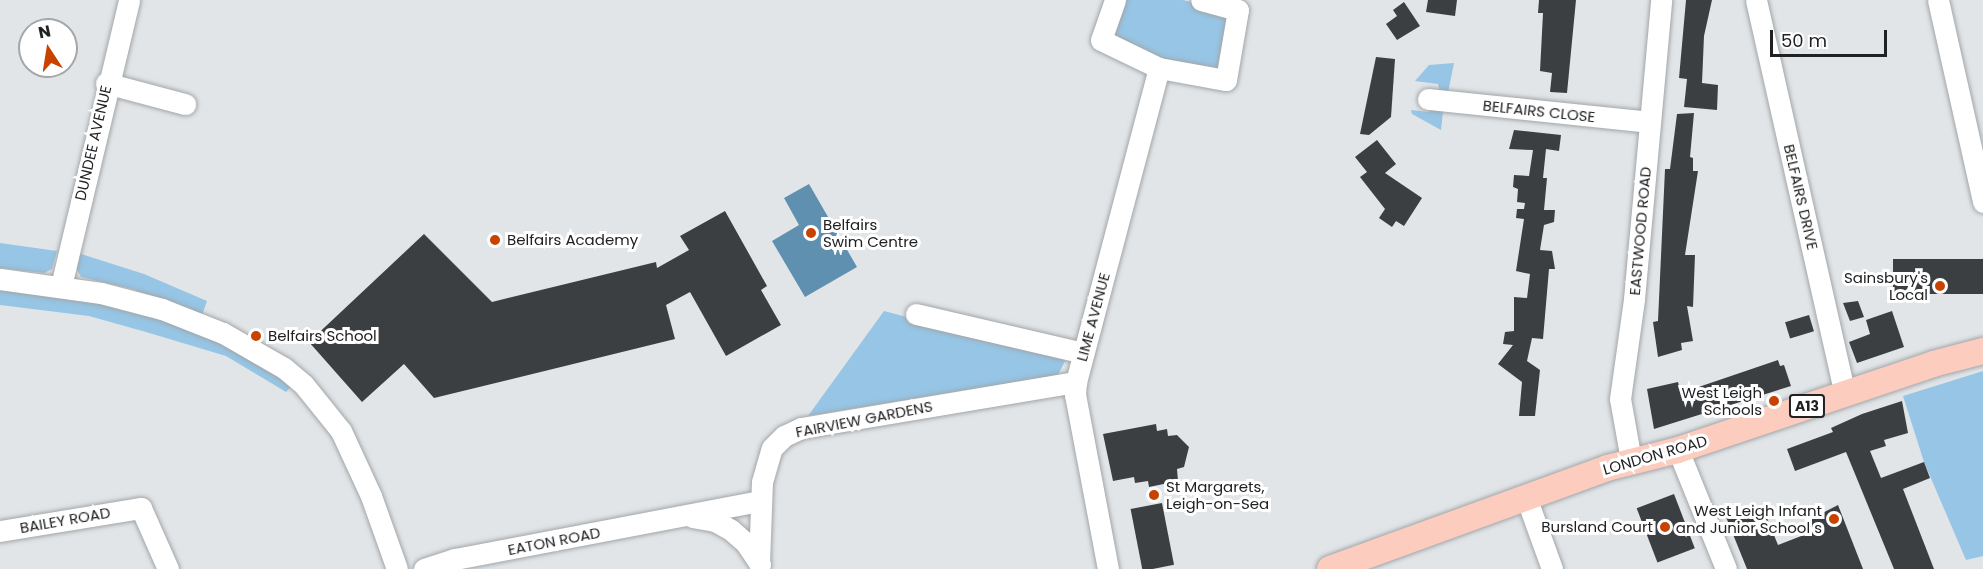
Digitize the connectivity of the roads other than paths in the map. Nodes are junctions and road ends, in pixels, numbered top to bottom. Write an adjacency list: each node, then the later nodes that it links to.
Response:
1 (129, 0): 9 (street, DUNDEE AVENUE)
2 (1115, 0): 8 (street)
3 (1201, 0): 7 (street)
4 (1661, 0): 12 (street, EASTWOOD ROAD)
5 (1756, 0): 20 (street, BELFAIRS DRIVE)
6 (1938, 0): 13 (street)
7 (1244, 5): 8 (street)
8 (1159, 68): 18 (street, LIME AVENUE)
9 (106, 83): 11 (street); 15 (street, DUNDEE AVENUE)
10 (1428, 99): 12 (street, BELFAIRS CLOSE)
11 (185, 104)
12 (1650, 123): 22 (street, EASTWOOD ROAD)
13 (1983, 202)
14 (0, 279): 15 (street)
15 (61, 286): 29 (street)
16 (916, 314): 18 (street)
17 (1983, 351): 20 (main road, LONDON ROAD / A13)
18 (1083, 353): 19 (street, LIME AVENUE)
19 (1076, 382): 24 (street, FAIRVIEW GARDENS); 31 (street, LIME AVENUE)
20 (1845, 394): 21 (main road, LONDON ROAD / A13)
21 (1678, 450): 22 (main road, LONDON ROAD / A13); 34 (street)
22 (1631, 460): 23 (main road, LONDON ROAD / A13)
23 (1526, 497): 32 (main road, LONDON ROAD / A13); 33 (street)
24 (759, 501): 25 (street, EATON ROAD); 27 (street, FAIRVIEW GARDENS)
25 (686, 516): 27 (street, EATON ROAD); 30 (street, EATON ROAD)
26 (0, 531): 28 (street, BAILEY ROAD)
27 (760, 566)
28 (168, 569)
29 (397, 569)
30 (424, 569)
31 (1108, 569)
32 (1331, 569)
33 (1552, 569)
34 (1726, 569)

